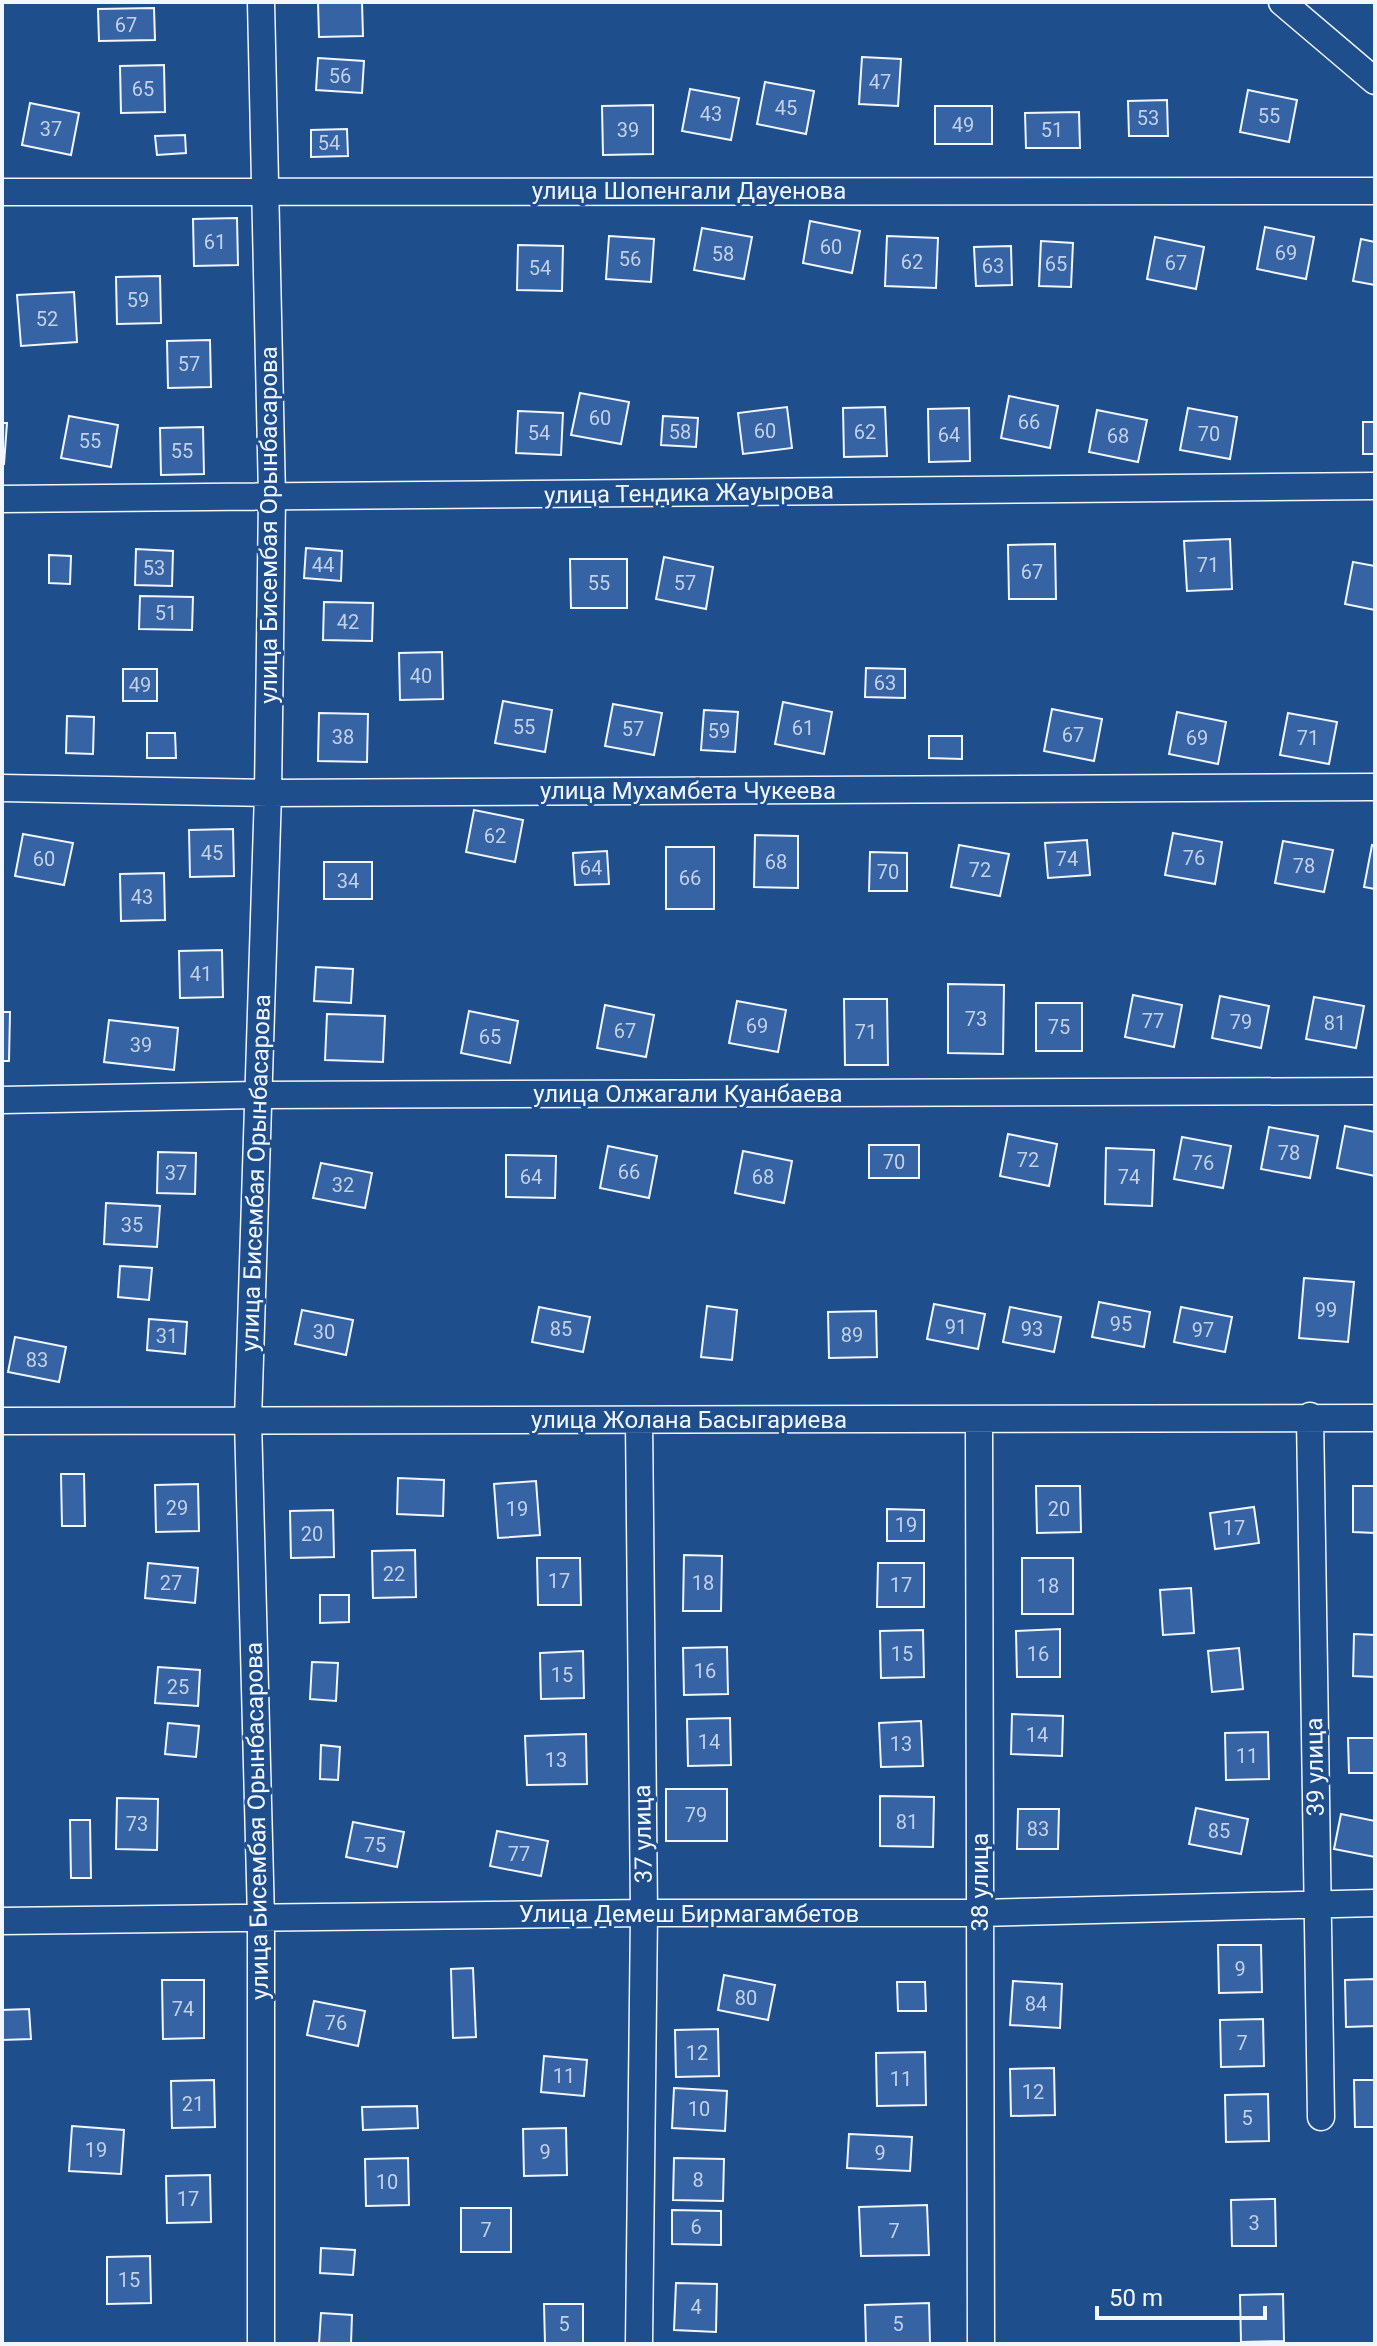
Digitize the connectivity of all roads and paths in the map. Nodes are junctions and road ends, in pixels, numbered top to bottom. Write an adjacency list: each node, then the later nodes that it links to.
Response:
1 (261, 2): 6 (street, улица Бисембая Орынбасарова)
2 (1282, 2): 3 (street)
3 (1375, 81)
4 (1375, 191): 6 (street, улица Шопенгали Дауенова)
5 (2, 192): 6 (street, улица Шопенгали Дауенова)
6 (266, 192): 8 (street, улица Бисембая Орынбасарова)
7 (1375, 486): 8 (street, улица Тендика Жауырова)
8 (272, 497): 9 (street, улица Тендика Жауырова); 12 (street, улица Бисембая Орынбасарова)
9 (2, 499)
10 (1375, 787): 12 (street, улица Мухамбета Чукеева)
11 (2, 788): 12 (street, улица Мухамбета Чукеева)
12 (268, 793): 14 (street, улица Бисембая Орынбасарова)
13 (1375, 1091): 14 (street, улица Олжагали Куанбаева)
14 (259, 1095): 15 (street, улица Олжагали Куанбаева); 18 (street, улица Бисембая Орынбасарова)
15 (2, 1100)
16 (1310, 1416): 17 (street, улица Жолана Басыгариева); 19 (street, улица Жолана Басыгариева); 23 (street, 39 улица)
17 (1375, 1418)
18 (248, 1420): 20 (street, улица Жолана Басыгариева); 21 (street, улица Жолана Басыгариева); 26 (street, улица Бисембая Орынбасарова)
19 (979, 1420): 21 (street, улица Жолана Басыгариева); 25 (street, 38 улица)
20 (2, 1421)
21 (639, 1421): 24 (street, 37 улица)
22 (1375, 1903): 23 (street, Улица Демеш Бирмагамбетов)
23 (1318, 1905): 25 (street, Улица Демеш Бирмагамбетов); 28 (street, 39 улица)
24 (644, 1913): 25 (street, Улица Демеш Бирмагамбетов); 26 (street, Улица Демеш Бирмагамбетов); 30 (street, 37 улица)
25 (980, 1913): 31 (street, 38 улица)
26 (261, 1918): 27 (street, Улица Демеш Бирмагамбетов); 29 (street, улица Бисембая Орынбасарова)
27 (2, 1921)
28 (1321, 2117)
29 (261, 2344)
30 (639, 2344)
31 (981, 2344)

